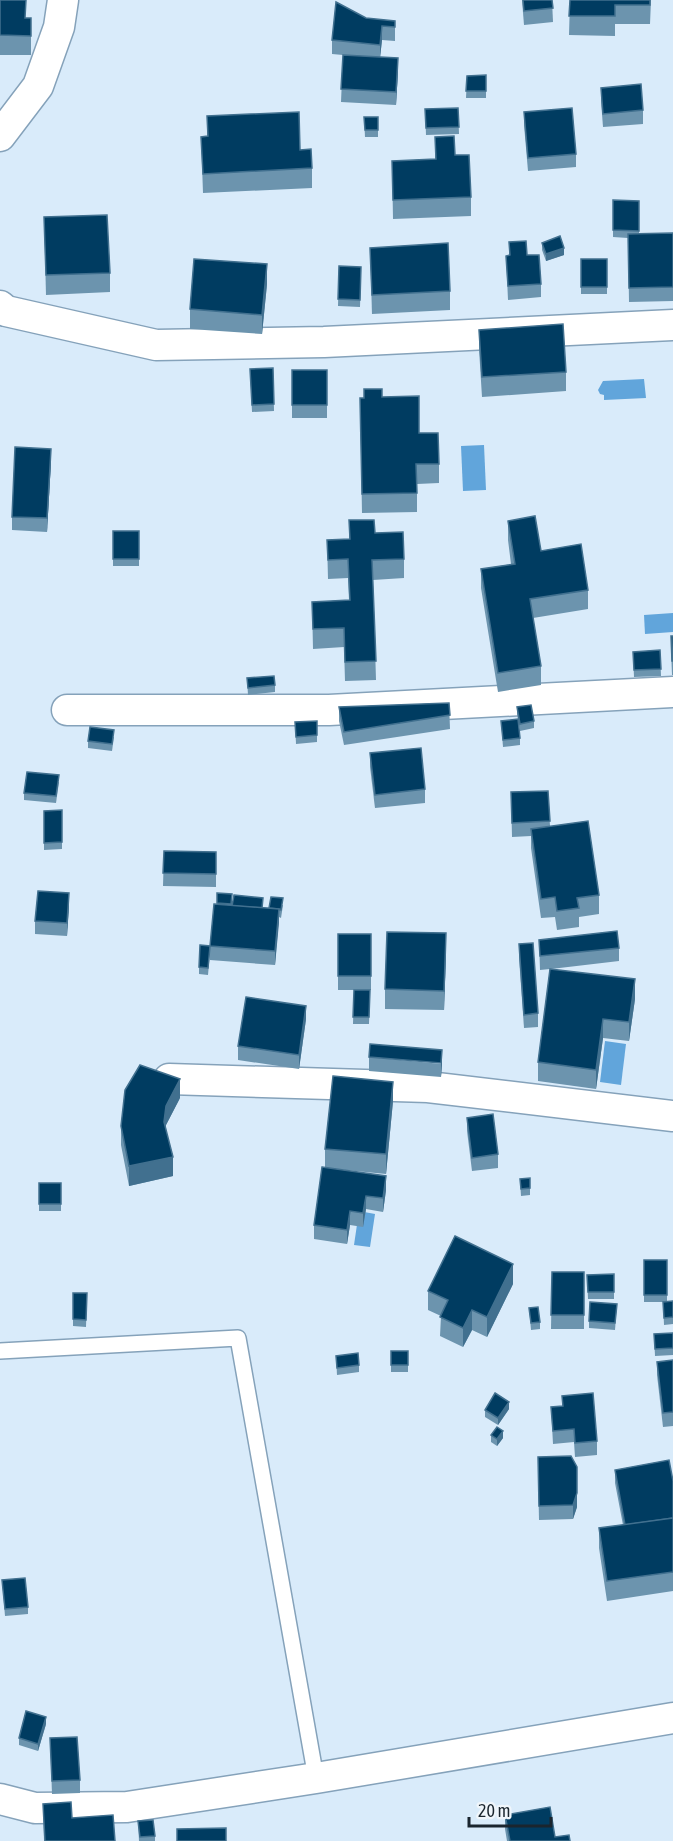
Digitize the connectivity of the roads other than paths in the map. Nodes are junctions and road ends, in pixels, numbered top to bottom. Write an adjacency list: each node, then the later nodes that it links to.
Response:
1 (63, 0): 2 (street)
2 (0, 136)
3 (0, 306): 4 (street)
4 (673, 325)
5 (673, 692): 6 (street)
6 (67, 710)
7 (169, 1079): 8 (street)
8 (673, 1116)
9 (0, 1352): 11 (lane)
10 (673, 1718): 11 (street)
11 (316, 1778): 12 (street)
12 (0, 1798)

